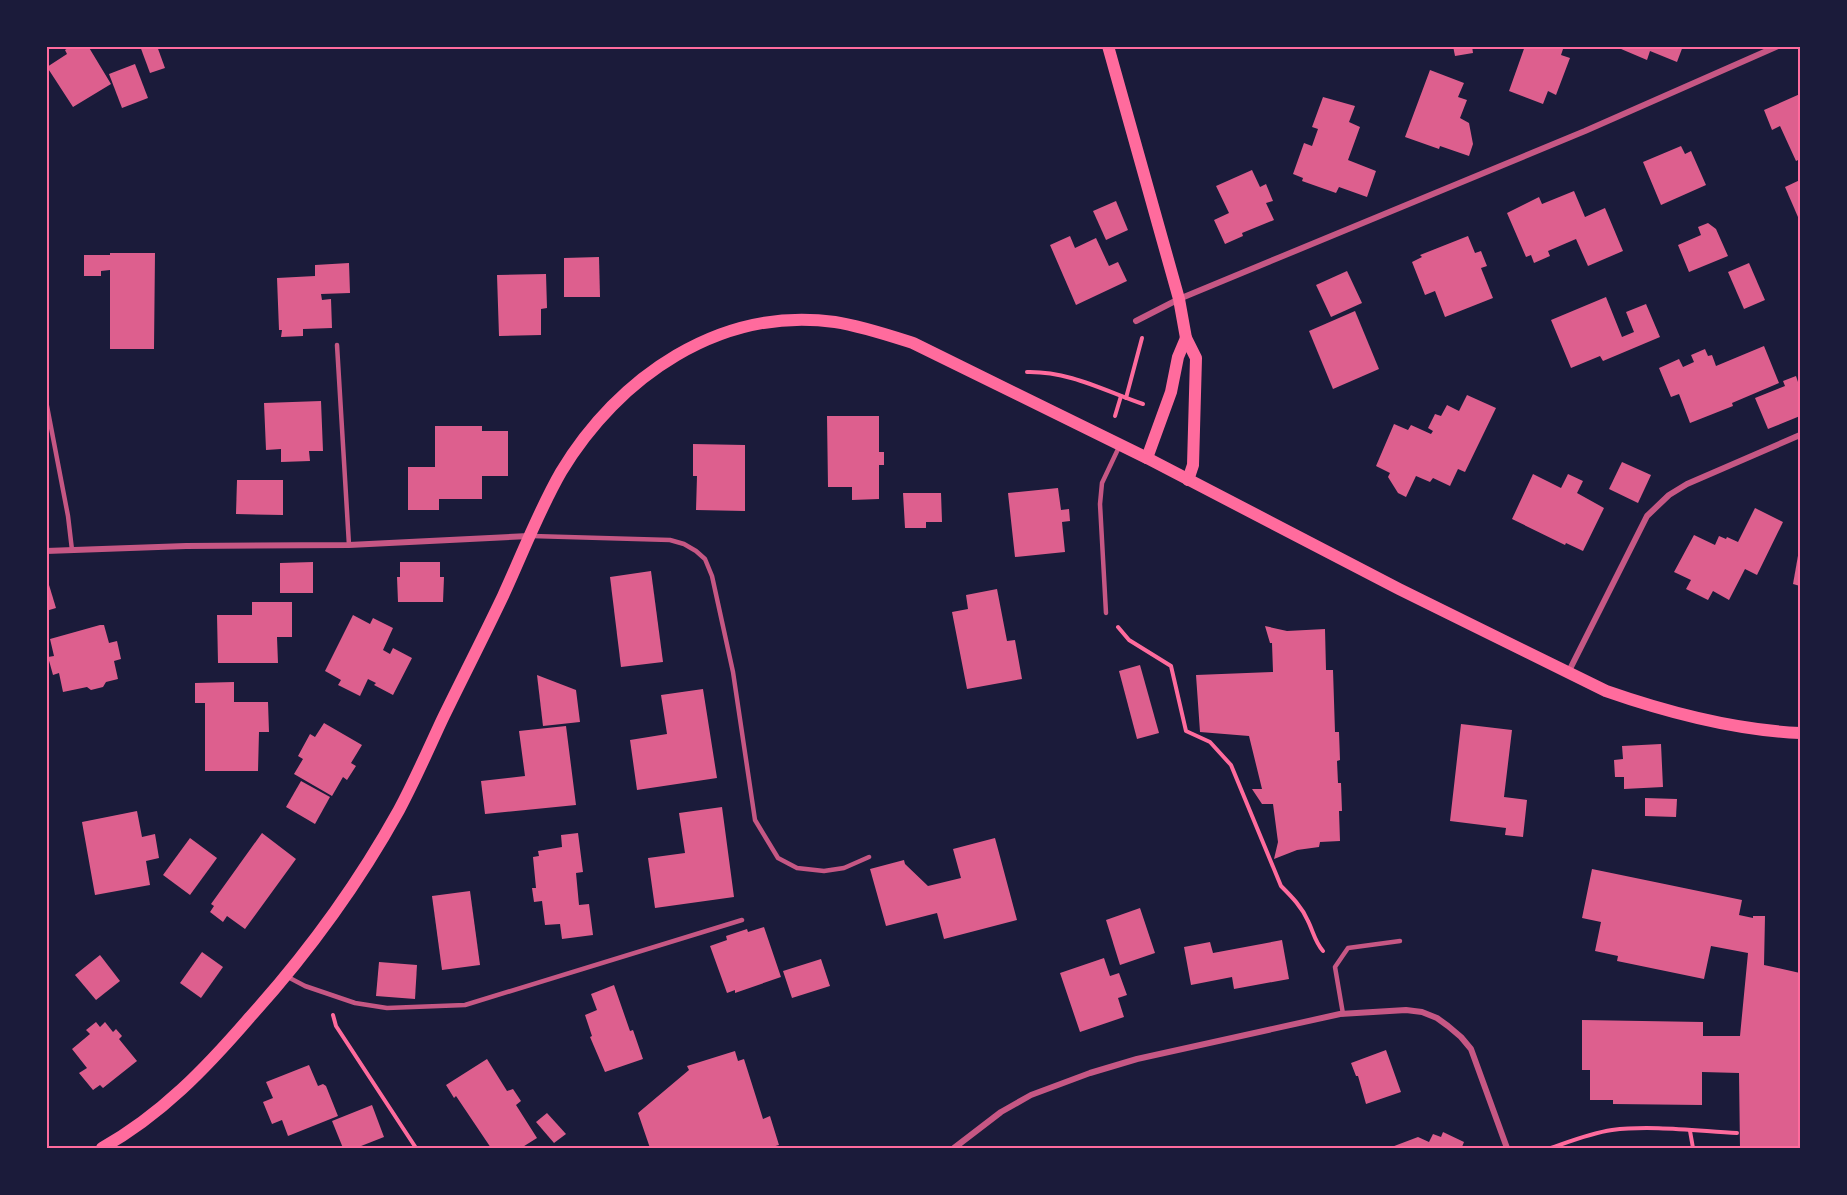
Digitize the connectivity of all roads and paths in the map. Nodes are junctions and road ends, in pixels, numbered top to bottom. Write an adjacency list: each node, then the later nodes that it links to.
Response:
1 (1108, 46): 3 (main road)
2 (1778, 46): 3 (street)
3 (1179, 299): 4 (street); 6 (main road)
4 (1143, 317): 5 (street); 10 (path)
5 (1136, 321)
6 (1186, 338): 16 (main road); 17 (main road)
7 (337, 345): 19 (lane)
8 (989, 379): 9 (path); 15 (main road); 18 (main road)
9 (1121, 396): 10 (path); 13 (path)
10 (1126, 398): 12 (path)
11 (46, 401): 21 (lane)
12 (1147, 405)
13 (1115, 416)
14 (1800, 435): 23 (street)
15 (1120, 444): 16 (main road); 22 (lane)
16 (1147, 458): 17 (main road)
17 (1188, 480): 23 (main road)
18 (529, 536): 19 (street); 25 (lane); 29 (main road)
19 (350, 545): 21 (street)
20 (47, 550): 21 (street)
21 (72, 550)
22 (1106, 613): 28 (path)
23 (1568, 673): 24 (main road)
24 (1800, 733)
25 (869, 857)
26 (742, 920): 30 (lane)
27 (1400, 941): 28 (lane)
28 (1335, 968): 31 (lane)
29 (286, 976): 30 (lane); 34 (main road)
30 (326, 993): 35 (path)
31 (1343, 1014): 36 (street); 37 (street)
32 (1690, 1131): 33 (path); 38 (path); 39 (path)
33 (1737, 1133)
34 (102, 1149)
35 (416, 1149)
36 (954, 1149)
37 (1508, 1149)
38 (1551, 1149)
39 (1693, 1149)

